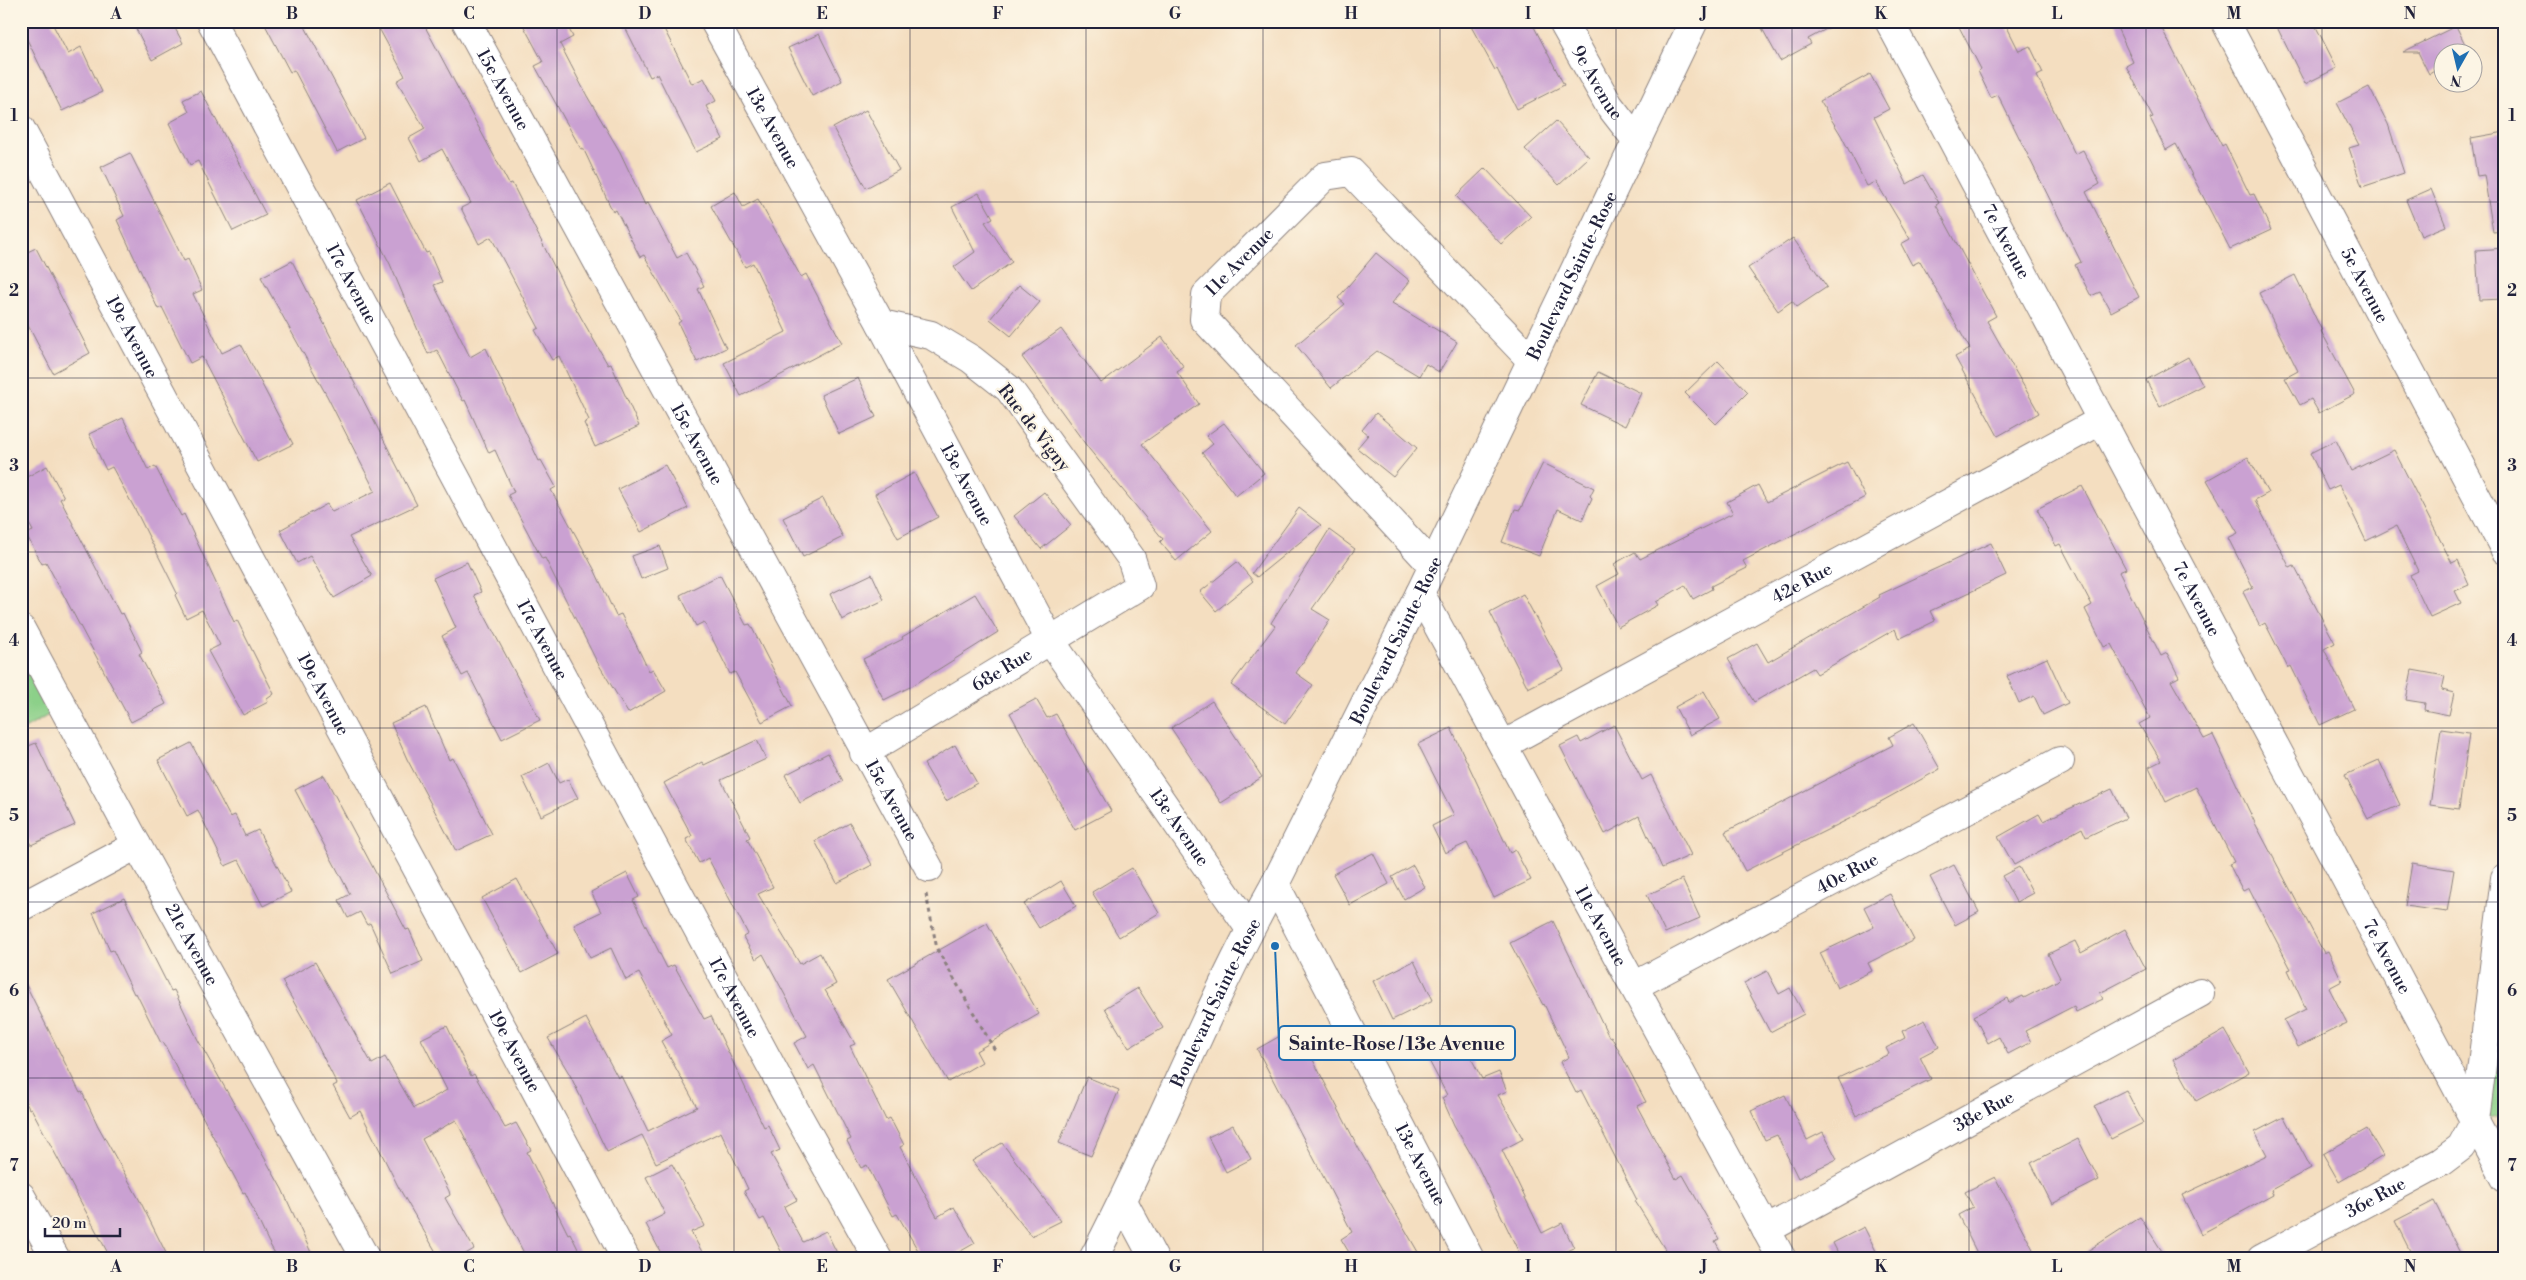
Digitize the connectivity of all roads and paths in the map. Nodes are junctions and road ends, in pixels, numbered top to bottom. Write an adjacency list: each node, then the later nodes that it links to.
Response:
1 (211, 21): 39 (street, 17e Avenue)
2 (466, 21): 20 (street, 15e Avenue)
3 (714, 21): 10 (street, 13e Avenue)
4 (1562, 21): 9 (street, 9e Avenue)
5 (1694, 21): 9 (street, Boulevard Sainte-Rose)
6 (1890, 21): 12 (street, 7e Avenue)
7 (2225, 21): 13 (street, 5e Avenue)
8 (21, 129): 38 (street, 19e Avenue)
9 (1638, 141): 11 (street, Boulevard Sainte-Rose)
10 (881, 324): 15 (street, Rue de Vigny); 18 (street, 13e Avenue)
11 (1531, 360): 14 (street, Boulevard Sainte-Rose); 14 (street, 11e Avenue)
12 (2102, 420): 19 (street, 42e Rue); 31 (street, 7e Avenue)
13 (2505, 550)
14 (1433, 566): 16 (street, Boulevard Sainte-Rose)
15 (1140, 586): 18 (street, 68e Rue)
16 (1420, 593): 19 (street, 11e Avenue); 25 (street, Boulevard Sainte-Rose)
17 (21, 629): 22 (street, 21e Avenue)
18 (1050, 640): 20 (street, 68e Rue); 27 (street, 13e Avenue)
19 (1502, 745): 28 (street, 11e Avenue)
20 (864, 753): 24 (street, 15e Avenue)
21 (2060, 761): 28 (street, 40e Rue)
22 (137, 845): 26 (street); 37 (street, 21e Avenue)
23 (2505, 878): 31 (street)
24 (927, 881): 30 (path)
25 (1275, 884): 27 (street, Boulevard Sainte-Rose); 42 (street, 13e Avenue)
26 (21, 907)
27 (1250, 928): 34 (street, Boulevard Sainte-Rose)
28 (1634, 986): 35 (street, 11e Avenue)
29 (2200, 993): 35 (street, 38e Rue)
30 (996, 1052)
31 (2475, 1122): 32 (street, 7e Avenue); 44 (street, 36e Rue)
32 (2505, 1178)
33 (21, 1196): 36 (street)
34 (1123, 1201): 40 (street, Boulevard Sainte-Rose); 41 (street)
35 (1766, 1230): 43 (street, 11e Avenue)
36 (56, 1259)
37 (366, 1259)
38 (626, 1259)
39 (878, 1259)
40 (1093, 1259)
41 (1154, 1259)
42 (1470, 1259)
43 (1782, 1259)
44 (2261, 1259)

